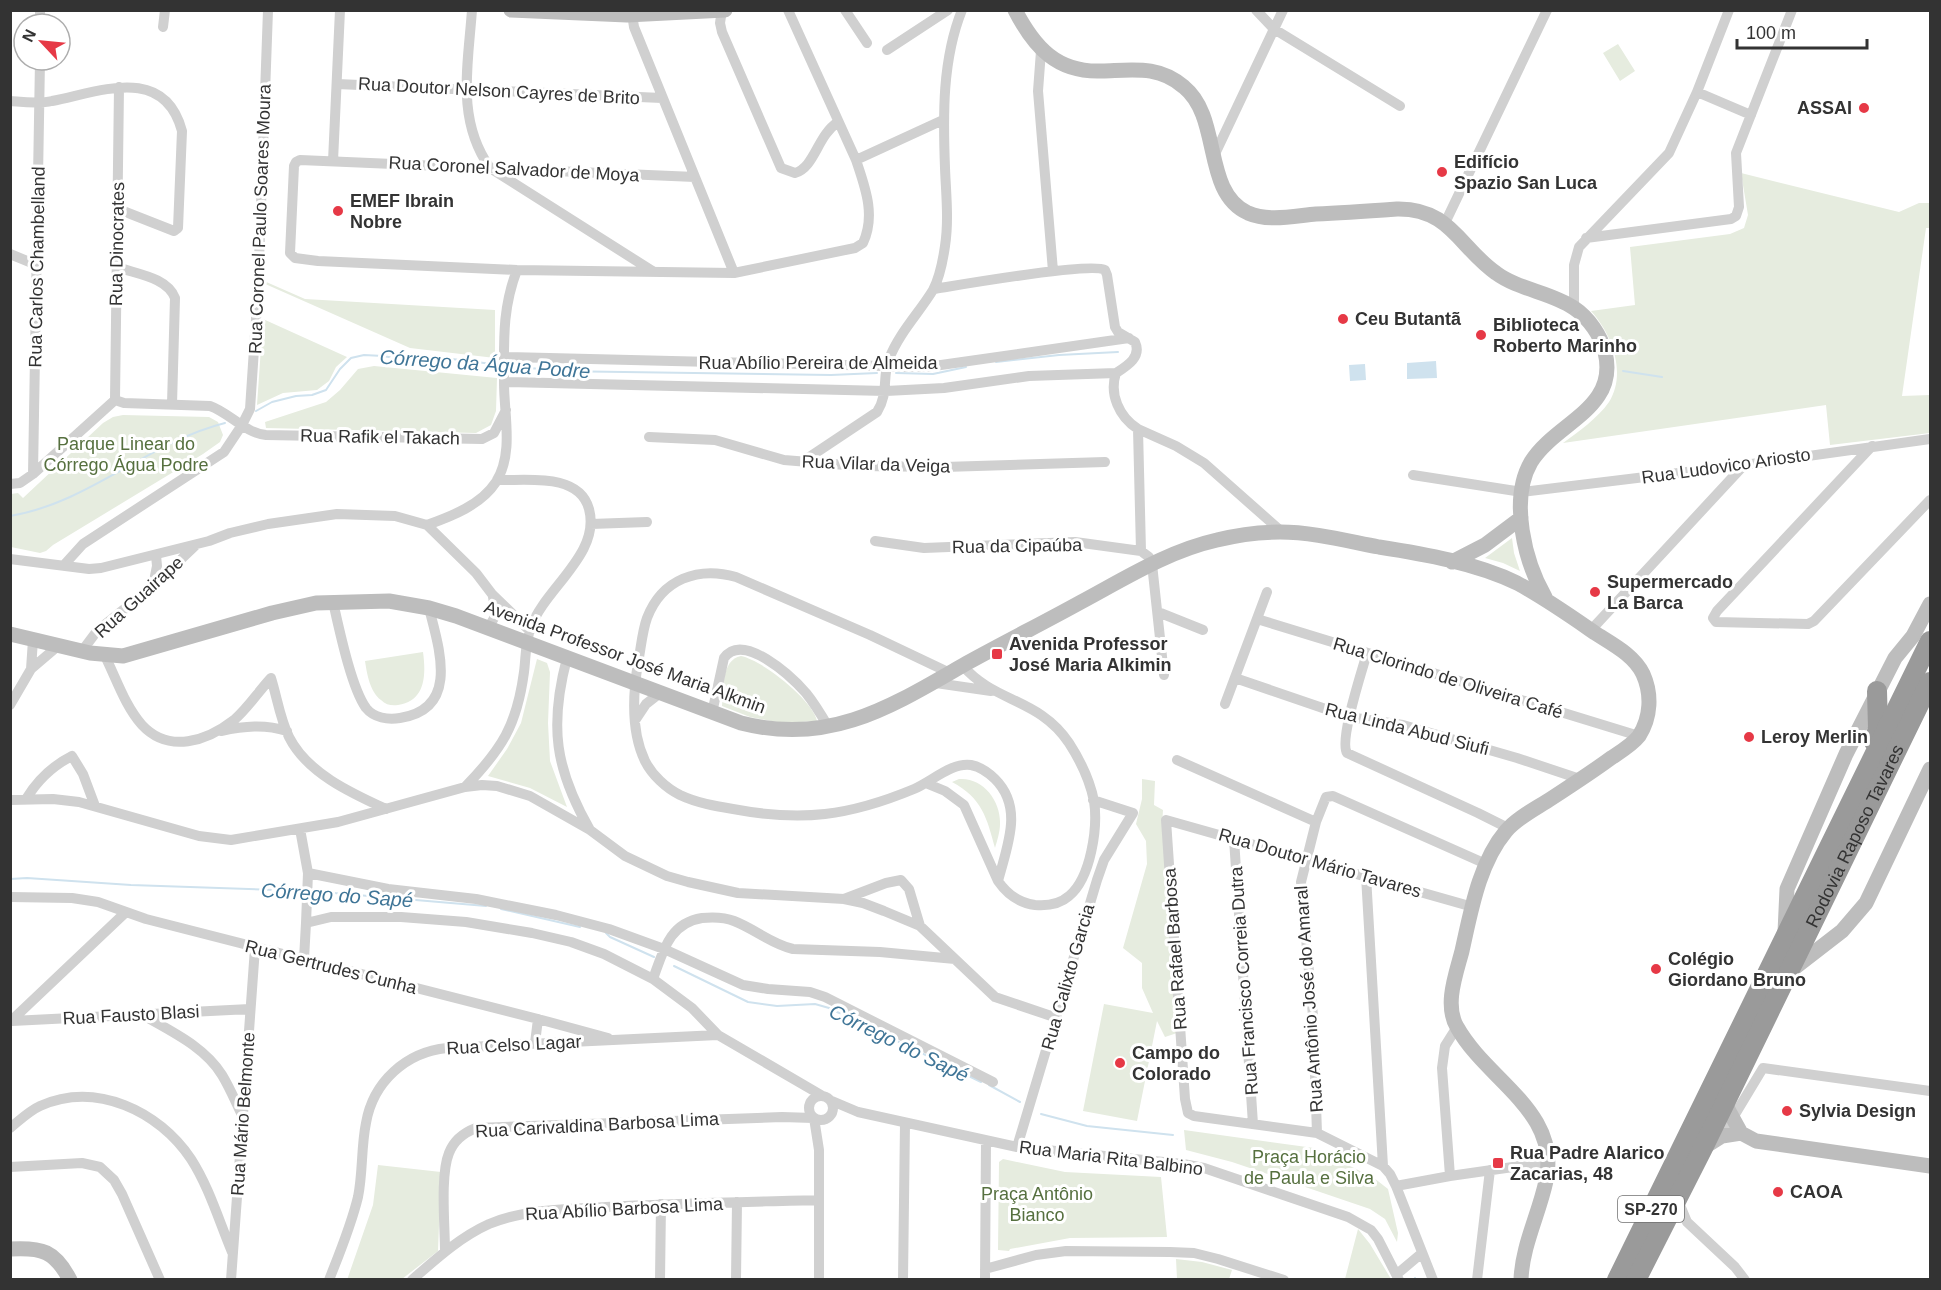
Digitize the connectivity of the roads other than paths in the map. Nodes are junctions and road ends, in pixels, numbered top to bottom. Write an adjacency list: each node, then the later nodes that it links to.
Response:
1 (165, 10): 19 (street)
2 (268, 10): 62 (street, Rua Coronel Paulo Soares Moura)
3 (340, 10): 25 (street)
4 (472, 10): 27 (street)
5 (511, 10): 16 (street)
6 (788, 10): 35 (street)
7 (845, 10): 21 (street)
8 (948, 10): 22 (street)
9 (962, 10): 34 (street)
10 (1015, 10): 23 (street)
11 (1256, 10): 20 (street)
12 (1283, 10): 20 (street)
13 (1546, 10): 42 (street)
14 (1729, 10): 28 (street)
15 (1791, 10): 33 (street)
16 (524, 11): 18 (street)
17 (723, 11): 18 (street); 35 (street)
18 (624, 13): 29 (street)
19 (163, 27)
20 (1274, 28): 32 (street); 36 (street)
21 (867, 43)
22 (887, 50)
23 (1041, 51): 36 (street); 48 (street)
24 (40, 72): 31 (street, Rua Carlos Chambelland)
25 (337, 84): 27 (street, Rua Doutor Nelson Cayres de Brito); 38 (street)
26 (119, 87): 31 (street); 41 (street, Rua Dinocrates); 41 (street)
27 (466, 90): 29 (street, Rua Doutor Nelson Cayres de Brito); 39 (street)
28 (1697, 92): 33 (street); 43 (street)
29 (662, 98): 40 (street)
30 (10, 100): 31 (street)
31 (39, 102): 45 (street, Rua Carlos Chambelland)
32 (1400, 106)
33 (1751, 115): 43 (street)
34 (943, 120): 37 (street); 51 (street)
35 (838, 122): 37 (street)
36 (1214, 156): 42 (street)
37 (856, 160): 50 (street)
38 (333, 162): 39 (street, Rua Coronel Salvador de Moya); 47 (street, Rua Coronel Salvador de Moya)
39 (490, 168): 40 (street, Rua Coronel Salvador de Moya); 49 (street)
40 (695, 177): 50 (street)
41 (118, 210): 46 (street, Rua Dinocrates)
42 (1445, 223): 52 (street)
43 (1586, 238): 52 (street)
44 (10, 254): 45 (street)
45 (37, 265): 70 (street, Rua Carlos Chambelland)
46 (117, 267): 59 (street, Rua Dinocrates); 60 (street)
47 (518, 270): 49 (street); 54 (street)
48 (1053, 272): 51 (street); 53 (street)
49 (656, 273): 50 (street)
50 (734, 273)
51 (934, 289): 55 (street)
52 (1575, 309): 74 (street)
53 (1130, 338): 55 (street, Rua Abílio Pereira de Almeida); 56 (street)
54 (505, 360): 55 (street, Rua Abílio Pereira de Almeida); 57 (street)
55 (887, 365): 58 (street)
56 (1116, 373): 58 (street, Rua Abílio Pereira de Almeida); 63 (street)
57 (505, 379): 58 (street, Rua Abílio Pereira de Almeida); 61 (street)
58 (886, 391): 67 (street)
59 (115, 400): 60 (street, Rua Rafik el Takach); 70 (street)
60 (172, 404): 62 (street, Rua Rafik el Takach)
61 (506, 410): 62 (street, Rua Rafik el Takach); 72 (street)
62 (242, 425): 89 (street, Rua Coronel Paulo Soares Moura)
63 (1138, 429): 80 (street); 84 (street)
64 (649, 437): 67 (street, Rua Vilar da Veiga)
65 (1930, 439): 66 (street, Rua Ludovico Ariosto)
66 (1872, 446): 69 (street, Rua Ludovico Ariosto); 75 (street)
67 (802, 462): 68 (street, Rua Vilar da Veiga)
68 (1105, 462)
69 (1744, 465): 74 (street, Rua Ludovico Ariosto); 102 (street)
70 (33, 474): 73 (street)
71 (1413, 475): 74 (street, Rua Ludovico Ariosto)
72 (497, 480): 78 (street); 79 (street)
73 (10, 484)
74 (1522, 492): 76 (street)
75 (1930, 500)
76 (1521, 519): 83 (street); 94 (street)
77 (646, 522): 78 (street)
78 (591, 524): 104 (street)
79 (427, 525): 82 (street); 93 (street)
80 (1282, 532): 87 (street, Avenida Professor José Maria Alkmin); 88 (street, Avenida Professor José Maria Alkmin)
81 (875, 541): 84 (street, Rua da Cipaúba)
82 (198, 544): 85 (street); 91 (street, Rua Guairape)
83 (1476, 550): 87 (street); 90 (street)
84 (1141, 551): 88 (street)
85 (156, 555): 89 (street); 91 (street)
86 (10, 559): 89 (street)
87 (1452, 562): 90 (street, Avenida Professor José Maria Alkmin)
88 (1152, 564): 98 (street); 114 (street, Avenida Professor José Maria Alkmin)
89 (64, 565)
90 (1472, 566): 94 (street, Avenida Professor José Maria Alkmin)
91 (153, 586): 108 (street, Rua Guairape)
92 (1267, 592): 99 (street)
93 (492, 594): 100 (street); 104 (street)
94 (1545, 597): 102 (street, Avenida Professor José Maria Alkmin)
95 (333, 602): 97 (street, Avenida Professor José Maria Alkmin); 97 (street); 111 (street, Avenida Professor José Maria Alkmin)
96 (1930, 603): 121 (street)
97 (429, 608): 100 (street, Avenida Professor José Maria Alkmin)
98 (1158, 612): 101 (street); 115 (street)
99 (1257, 619): 109 (street, Rua Clorindo de Oliveira Café); 116 (street)
100 (488, 628): 104 (street, Avenida Professor José Maria Alkmin)
101 (1203, 630)
102 (1591, 630): 132 (street, Avenida Professor José Maria Alkmin)
103 (10, 634): 105 (street, Avenida Professor José Maria Alkmin)
104 (528, 636): 112 (street, Avenida Professor José Maria Alkmin); 138 (street)
105 (33, 640): 107 (street, Avenida Professor José Maria Alkmin); 113 (street)
106 (1930, 641): 136 (highway, Rodovia Raposo Tavares / SP-270)
107 (58, 646): 108 (street, Avenida Professor José Maria Alkmin); 113 (street)
108 (82, 651): 110 (street, Avenida Professor José Maria Alkmin)
109 (1366, 653): 127 (street); 132 (street, Rua Clorindo de Oliveira Café)
110 (105, 656): 111 (street, Avenida Professor José Maria Alkmin); 120 (street)
111 (121, 656): 120 (street)
112 (567, 658): 119 (street, Avenida Professor José Maria Alkmin); 148 (street)
113 (31, 669): 125 (street)
114 (957, 670): 117 (street, Avenida Professor José Maria Alkmin); 119 (street); 122 (street)
115 (1164, 675)
116 (1235, 678): 124 (street); 127 (street, Rua Linda Abud Siufi)
117 (936, 682): 122 (street); 129 (street, Avenida Professor José Maria Alkmin)
118 (1930, 682): 166 (highway, Rodovia Raposo Tavares / SP-270)
119 (636, 684): 123 (street, Avenida Professor José Maria Alkmin); 128 (street)
120 (120, 688): 131 (street)
121 (1877, 691): 136 (highway); 161 (street)
122 (994, 692): 141 (street)
123 (660, 693): 126 (street, Avenida Professor José Maria Alkmin); 128 (street)
124 (1225, 704)
125 (10, 705)
126 (712, 713): 129 (street, Avenida Professor José Maria Alkmin); 129 (street)
127 (1349, 717): 135 (street, Rua Linda Abud Siufi); 146 (street)
128 (635, 719): 137 (street)
129 (829, 728)
130 (287, 730): 131 (street); 131 (street); 143 (street)
131 (218, 732)
132 (1639, 736): 135 (street)
133 (1178, 760): 145 (street)
134 (1930, 769): 166 (street)
135 (1580, 779): 146 (street)
136 (1862, 783): 161 (highway, Rodovia Raposo Tavares / SP-270)
137 (928, 784): 154 (street); 154 (street)
138 (465, 787): 143 (street); 148 (street)
139 (26, 799): 140 (street); 142 (street); 142 (street)
140 (10, 800)
141 (1094, 800): 154 (street); 171 (street, Rua Calixto Garcia)
142 (95, 806): 147 (street)
143 (386, 809): 147 (street)
144 (1166, 820): 149 (street, Rua Doutor Mário Tavares); 184 (street, Rua Rafael Barbosa)
145 (1316, 822): 150 (street, Rua Antônio José do Amaral); 151 (street, Rua Antônio José do Amaral)
146 (1508, 828): 151 (street)
147 (300, 830): 153 (street)
148 (590, 830): 155 (street)
149 (1234, 839): 150 (street, Rua Doutor Mário Tavares); 184 (street, Rua Francisco Correia Dutra)
150 (1305, 859): 152 (street, Rua Doutor Mário Tavares); 186 (street, Rua Antônio José do Amaral)
151 (1486, 864): 157 (street)
152 (1366, 876): 157 (street, Rua Doutor Mário Tavares); 193 (street)
153 (308, 877): 159 (street); 163 (street)
154 (998, 881)
155 (844, 899): 160 (street); 160 (street)
156 (13, 900): 158 (street, Rua Gertrudes Cunha)
157 (1473, 907): 173 (street)
158 (126, 912): 162 (street, Rua Gertrudes Cunha); 172 (street)
159 (306, 923): 164 (street); 167 (street)
160 (920, 926): 165 (street)
161 (1785, 937): 224 (highway, Rodovia Raposo Tavares / SP-270)
162 (255, 948): 164 (street, Rua Gertrudes Cunha); 168 (street, Rua Mário Belmonte)
163 (664, 949): 165 (street); 167 (street); 178 (street)
164 (304, 959): 170 (street, Rua Gertrudes Cunha)
165 (955, 959): 171 (street)
166 (1786, 974): 181 (highway, Rodovia Raposo Tavares / SP-270)
167 (653, 979): 174 (street)
168 (250, 1008): 169 (street, Rua Fausto Blasi); 182 (street, Rua Mário Belmonte)
169 (141, 1014): 172 (street, Rua Fausto Blasi); 182 (street)
170 (538, 1018): 175 (street, Rua Gertrudes Cunha); 176 (street)
171 (1057, 1018): 190 (street, Rua Calixto Garcia)
172 (11, 1021)
173 (1457, 1027): 192 (street); 197 (street)
174 (718, 1035): 175 (street, Rua Celso Lagar); 177 (street)
175 (608, 1038): 176 (street, Rua Celso Lagar)
176 (535, 1043): 214 (street, Rua Celso Lagar)
177 (787, 1076): 180 (street); 180 (street)
178 (993, 1082)
179 (1930, 1090): 181 (street)
180 (819, 1111): 183 (street, Rua Maria Rita Balbino); 200 (street); 206 (street, Rua Carivaldina Barbosa Lima)
181 (1728, 1111): 187 (street); 188 (street); 191 (highway, Rodovia Raposo Tavares / SP-270)
182 (243, 1117): 208 (street, Rua Mário Belmonte)
183 (905, 1123): 189 (street, Rua Maria Rita Balbino); 219 (street)
184 (1253, 1124): 186 (street)
185 (10, 1128): 208 (street)
186 (1317, 1133): 193 (street)
187 (1741, 1133): 188 (street); 194 (street)
188 (1722, 1136): 191 (street)
189 (986, 1140): 190 (street, Rua Maria Rita Balbino); 209 (street)
190 (1017, 1147): 210 (street, Rua Maria Rita Balbino)
191 (1703, 1148): 199 (highway, Rodovia Raposo Tavares / SP-270)
192 (1548, 1162): 196 (street); 223 (street)
193 (1383, 1166): 198 (street)
194 (1930, 1166)
195 (10, 1167): 212 (street)
196 (1490, 1170): 197 (street); 222 (street)
197 (1450, 1176): 198 (street)
198 (1396, 1186): 207 (street)
199 (1677, 1197): 203 (street); 204 (highway, Rodovia Raposo Tavares / SP-270)
200 (819, 1200): 201 (street, Rua Abílio Barbosa Lima); 218 (street)
201 (737, 1202): 202 (street, Rua Abílio Barbosa Lima); 217 (street)
202 (661, 1204): 206 (street, Rua Abílio Barbosa Lima); 216 (street)
203 (1687, 1222): 204 (street); 226 (street)
204 (1663, 1228): 225 (highway, Rodovia Raposo Tavares / SP-270)
205 (10, 1249): 211 (street)
206 (445, 1252): 215 (street, Rua Abílio Barbosa Lima)
207 (1422, 1253): 210 (street); 221 (street)
208 (233, 1255): 213 (street, Rua Mário Belmonte)
209 (985, 1274): 220 (street)
210 (1398, 1277)
211 (70, 1280)
212 (160, 1280)
213 (231, 1280)
214 (329, 1280)
215 (412, 1280)
216 (660, 1280)
217 (736, 1280)
218 (819, 1280)
219 (903, 1280)
220 (1284, 1280)
221 (1433, 1280)
222 (1477, 1280)
223 (1521, 1280)
224 (1617, 1280)
225 (1636, 1280)
226 (1745, 1280)

